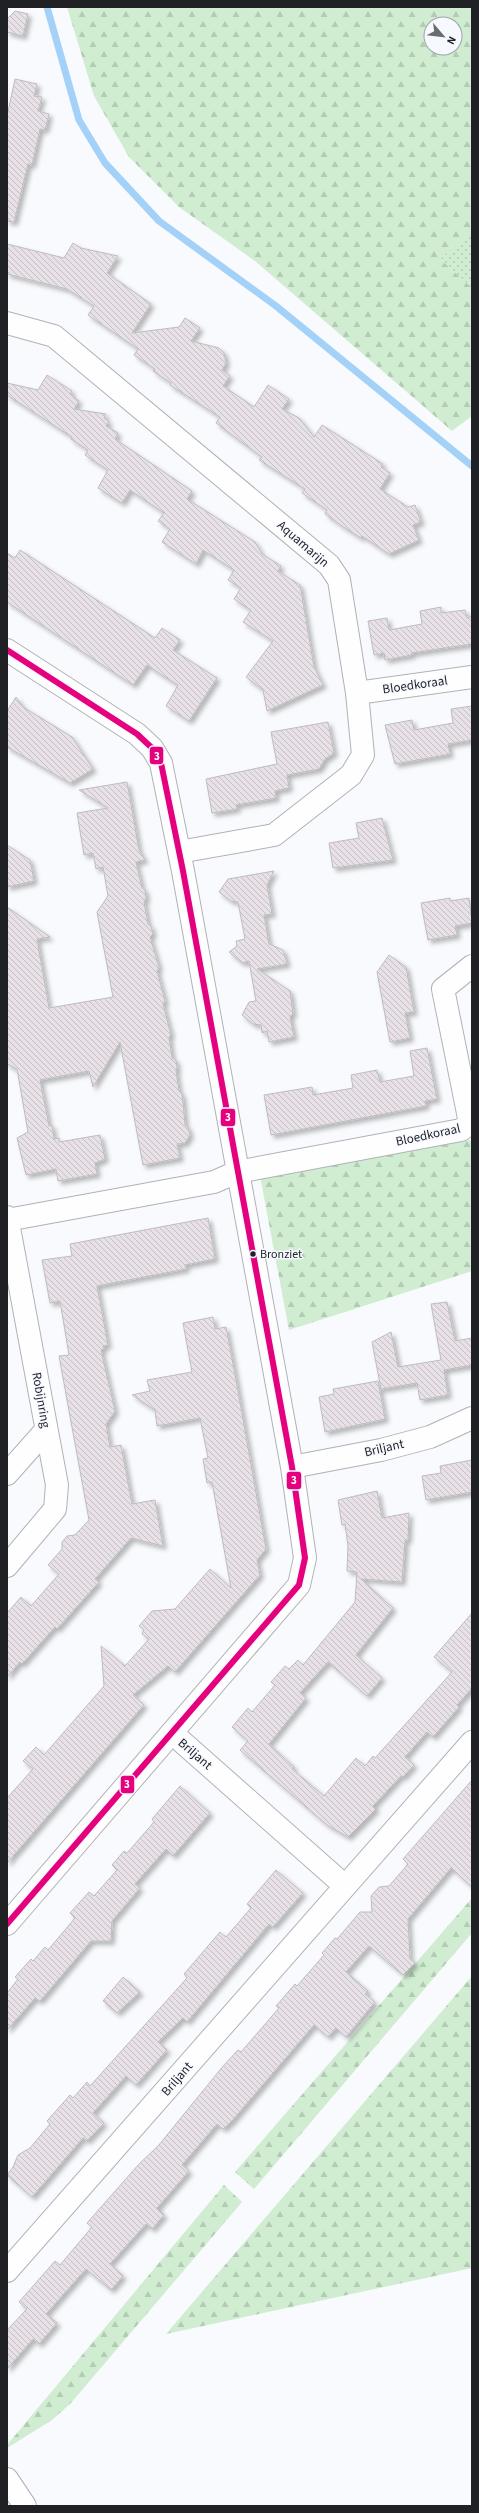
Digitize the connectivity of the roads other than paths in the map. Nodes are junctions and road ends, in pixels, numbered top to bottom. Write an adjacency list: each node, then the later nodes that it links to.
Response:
1 (7, 323): 4 (street, Aquamarijn)
2 (7, 650): 5 (street)
3 (472, 677): 4 (street, Bloedkoraal)
4 (357, 693): 5 (street, Aquamarijn)
5 (179, 852): 7 (street)
6 (472, 966): 7 (street, Bloedkoraal)
7 (237, 1172): 8 (street); 11 (street)
8 (7, 1219): 10 (street, Robijnring)
9 (472, 1418): 11 (street, Briljant)
10 (46, 1430): 12 (street); 13 (street, Robijnring)
11 (292, 1467): 14 (street)
12 (7, 1474)
13 (7, 1566)
14 (172, 1733): 16 (street, Briljant); 17 (street)
15 (472, 1742): 16 (street, Briljant)
16 (345, 1886): 18 (street, Briljant)
17 (7, 1924)
18 (7, 2271)
19 (7, 2480): 20 (street)
20 (25, 2506)

